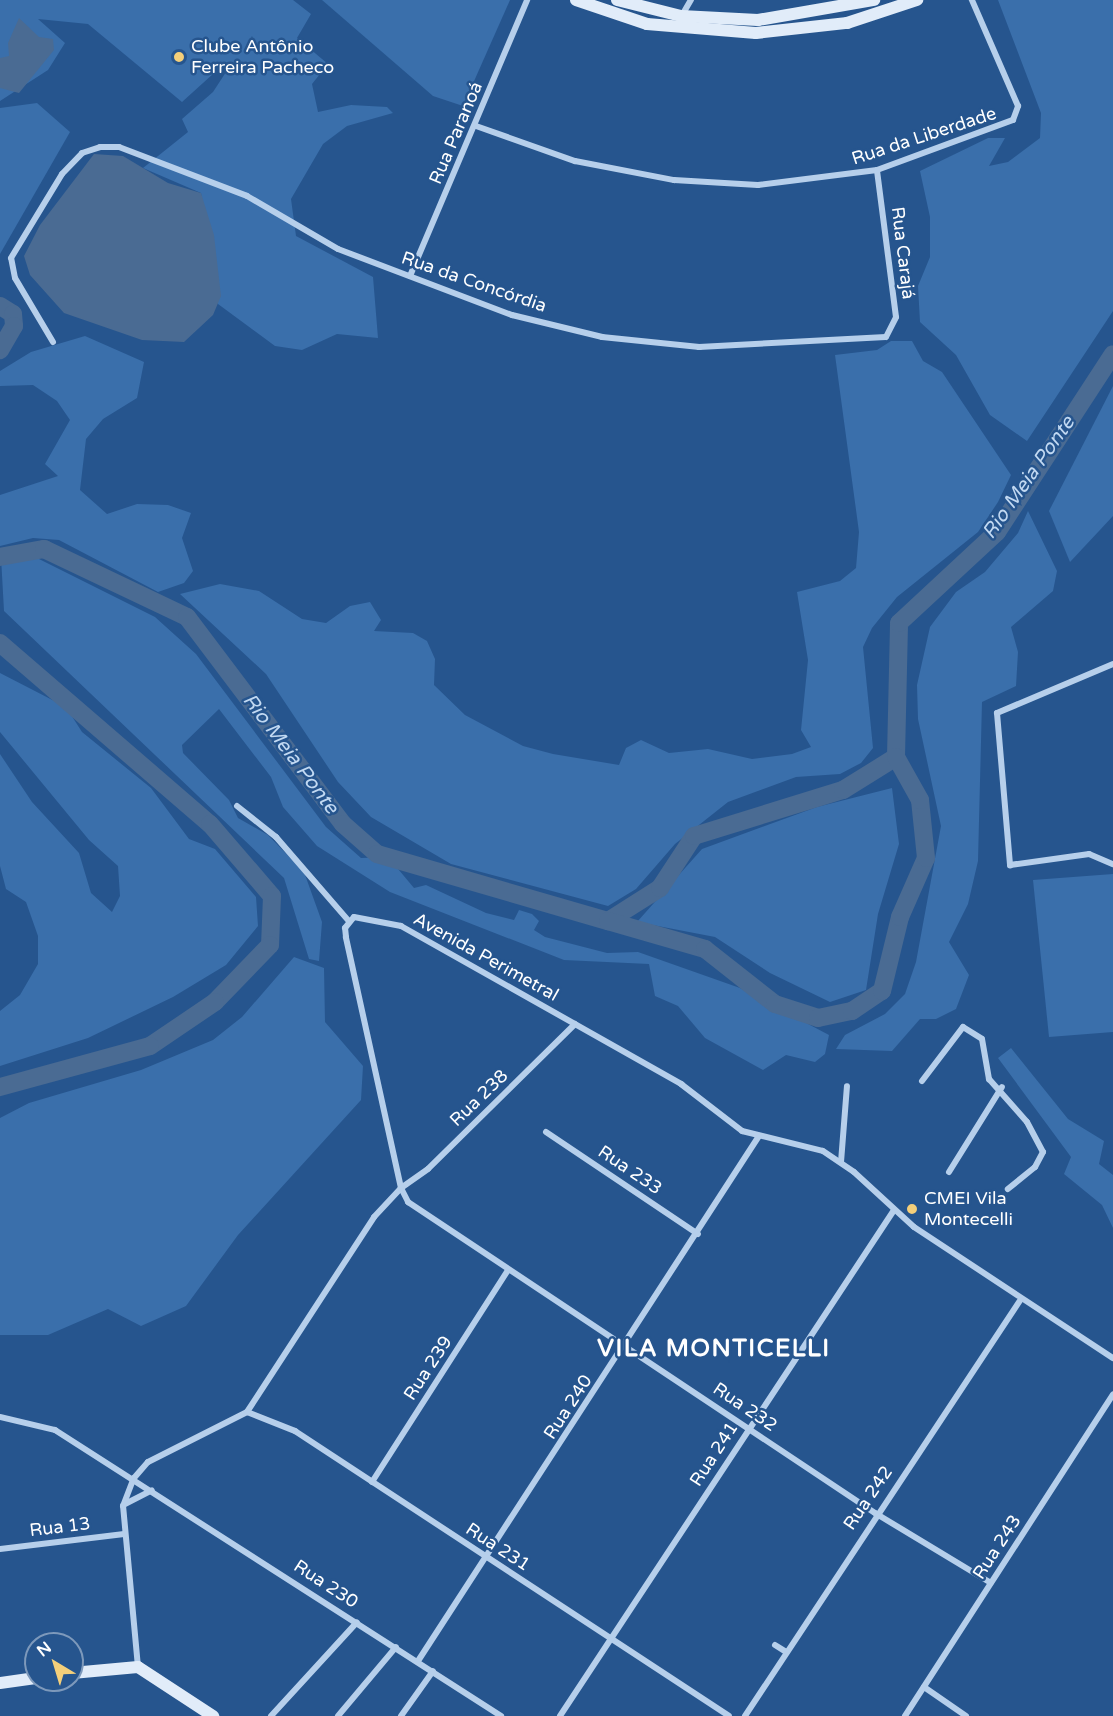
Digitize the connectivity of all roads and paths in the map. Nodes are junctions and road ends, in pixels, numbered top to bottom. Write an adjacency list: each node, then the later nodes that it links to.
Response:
1 (527, 0): 10 (street, Rua Paranoá)
2 (576, 0): 9 (street)
3 (617, 0): 8 (street)
4 (691, 0): 8 (street)
5 (874, 0): 8 (street)
6 (917, 0): 9 (street)
7 (972, 0): 11 (street, Rua da Liberdade)
8 (681, 16): 9 (street)
9 (677, 29)
10 (476, 126): 11 (street, Rua da Liberdade); 12 (street, Rua Paranoá)
11 (877, 170): 13 (street, Rua Carajá)
12 (410, 276): 13 (street, Rua da Concórdia); 14 (street, Rua da Concórdia)
13 (886, 337)
14 (53, 342)
15 (1113, 664): 17 (street)
16 (237, 806): 18 (street)
17 (1113, 864)
18 (348, 920): 19 (street, Avenida Perimetral); 27 (street)
19 (575, 1024): 24 (street, Avenida Perimetral); 27 (street, Rua 238)
20 (922, 1082): 22 (street)
21 (846, 1086): 25 (street)
22 (1002, 1087): 26 (street); 28 (street)
23 (546, 1132): 30 (street, Rua 233)
24 (759, 1137): 25 (street, Avenida Perimetral); 30 (street, Rua 240)
25 (841, 1162): 29 (street, Avenida Perimetral)
26 (949, 1172)
27 (401, 1188): 31 (street, Rua 232); 36 (street)
28 (1008, 1189)
29 (894, 1210): 32 (street, Avenida Perimetral); 38 (street, Rua 241)
30 (698, 1233): 33 (street, Rua 240)
31 (508, 1270): 33 (street, Rua 232); 40 (street, Rua 239)
32 (1020, 1300): 34 (street, Avenida Perimetral); 43 (street, Rua 242)
33 (626, 1346): 38 (street, Rua 232); 46 (street, Rua 240)
34 (1113, 1358)
35 (1113, 1395): 47 (street, Rua 243)
36 (246, 1412): 39 (street); 40 (street, Rua 231)
37 (0, 1417): 39 (street, Rua 230)
38 (749, 1428): 43 (street, Rua 232); 49 (street, Rua 241)
39 (134, 1478): 41 (street, Rua 230); 42 (street)
40 (372, 1482): 46 (street, Rua 231)
41 (152, 1490): 42 (street); 48 (street, Rua 230)
42 (123, 1506): 44 (street)
43 (875, 1513): 47 (street, Rua 232); 52 (street, Rua 242)
44 (124, 1534): 45 (street, Rua 13); 54 (street)
45 (0, 1549)
46 (486, 1557): 49 (street, Rua 231); 53 (street, Rua 240)
47 (991, 1583): 59 (street, Rua 243)
48 (357, 1622): 51 (street, Rua 230); 61 (street)
49 (611, 1639): 65 (street, Rua 241); 66 (street, Rua 231)
50 (775, 1645): 52 (street)
51 (396, 1647): 53 (street, Rua 230); 62 (street)
52 (786, 1652): 67 (street, Rua 242)
53 (418, 1661): 55 (street, Rua 230)
54 (138, 1667): 56 (street); 60 (street)
55 (433, 1671): 63 (street); 64 (street, Rua 230)
56 (84, 1672)
57 (24, 1680): 58 (street)
58 (0, 1683)
59 (924, 1687): 68 (street, Rua 243); 69 (street)
60 (213, 1716)
61 (271, 1716)
62 (338, 1716)
63 (401, 1716)
64 (501, 1716)
65 (560, 1716)
66 (729, 1716)
67 (745, 1716)
68 (905, 1716)
69 (966, 1716)

